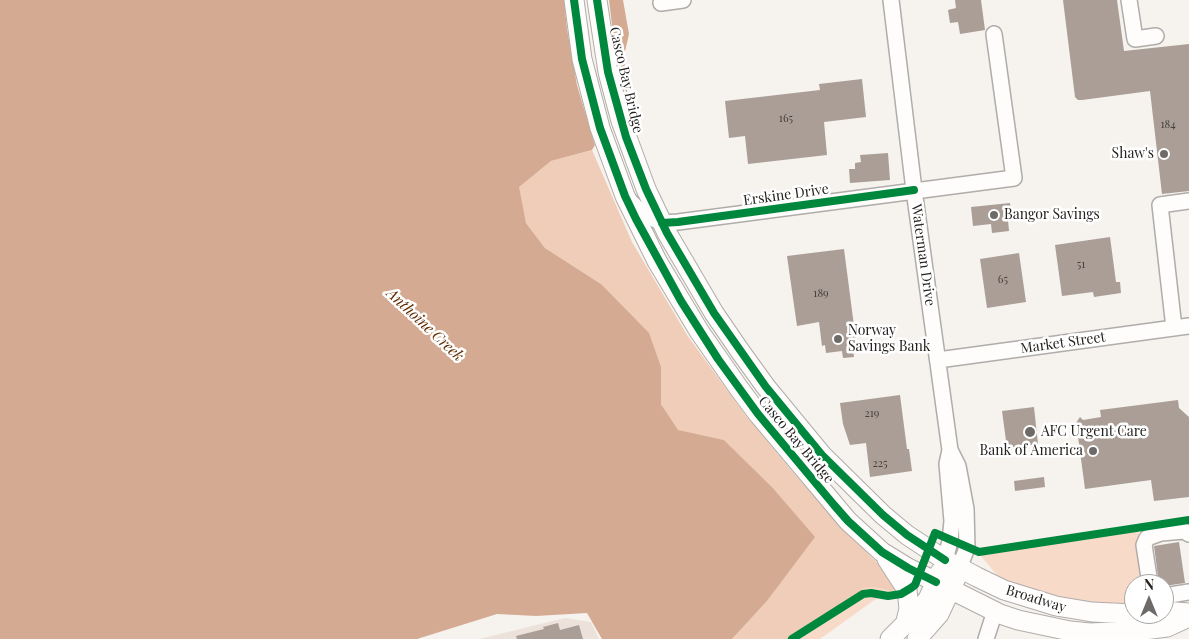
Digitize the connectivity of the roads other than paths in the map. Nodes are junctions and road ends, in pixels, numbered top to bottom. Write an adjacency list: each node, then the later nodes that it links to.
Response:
1 (574, 0): 10 (main road, Casco Bay Bridge)
2 (597, 0): 12 (main road, Casco Bay Bridge)
3 (683, 0): 6 (street)
4 (891, 0): 9 (street, Waterman Drive)
5 (1130, 0): 8 (street)
6 (661, 3)
7 (994, 34): 9 (street, Erskine Drive)
8 (1156, 36)
9 (914, 190): 12 (street, Erskine Drive); 14 (street, Waterman Drive)
10 (625, 196): 12 (street); 16 (main road, Casco Bay Bridge)
11 (1189, 201): 13 (street)
12 (662, 223): 17 (main road, Casco Bay Bridge)
13 (1182, 327): 14 (street, Market Street)
14 (938, 360): 17 (street, Waterman Drive)
15 (1189, 534): 18 (street)
16 (882, 552): 19 (main road, Casco Bay Bridge); 27 (main road)
17 (952, 564): 19 (main road, Waterman Drive); 25 (main road, Broadway)
18 (1148, 574)
19 (943, 586): 22 (main road, Broadway); 27 (main road)
20 (1189, 592): 21 (street)
21 (1174, 594)
22 (995, 611): 26 (main road, Broadway); 29 (street)
23 (1174, 611): 24 (main road)
24 (1189, 613)
25 (1124, 614)
26 (1189, 617)
27 (911, 632): 28 (main road)
28 (890, 639)
29 (986, 639)

